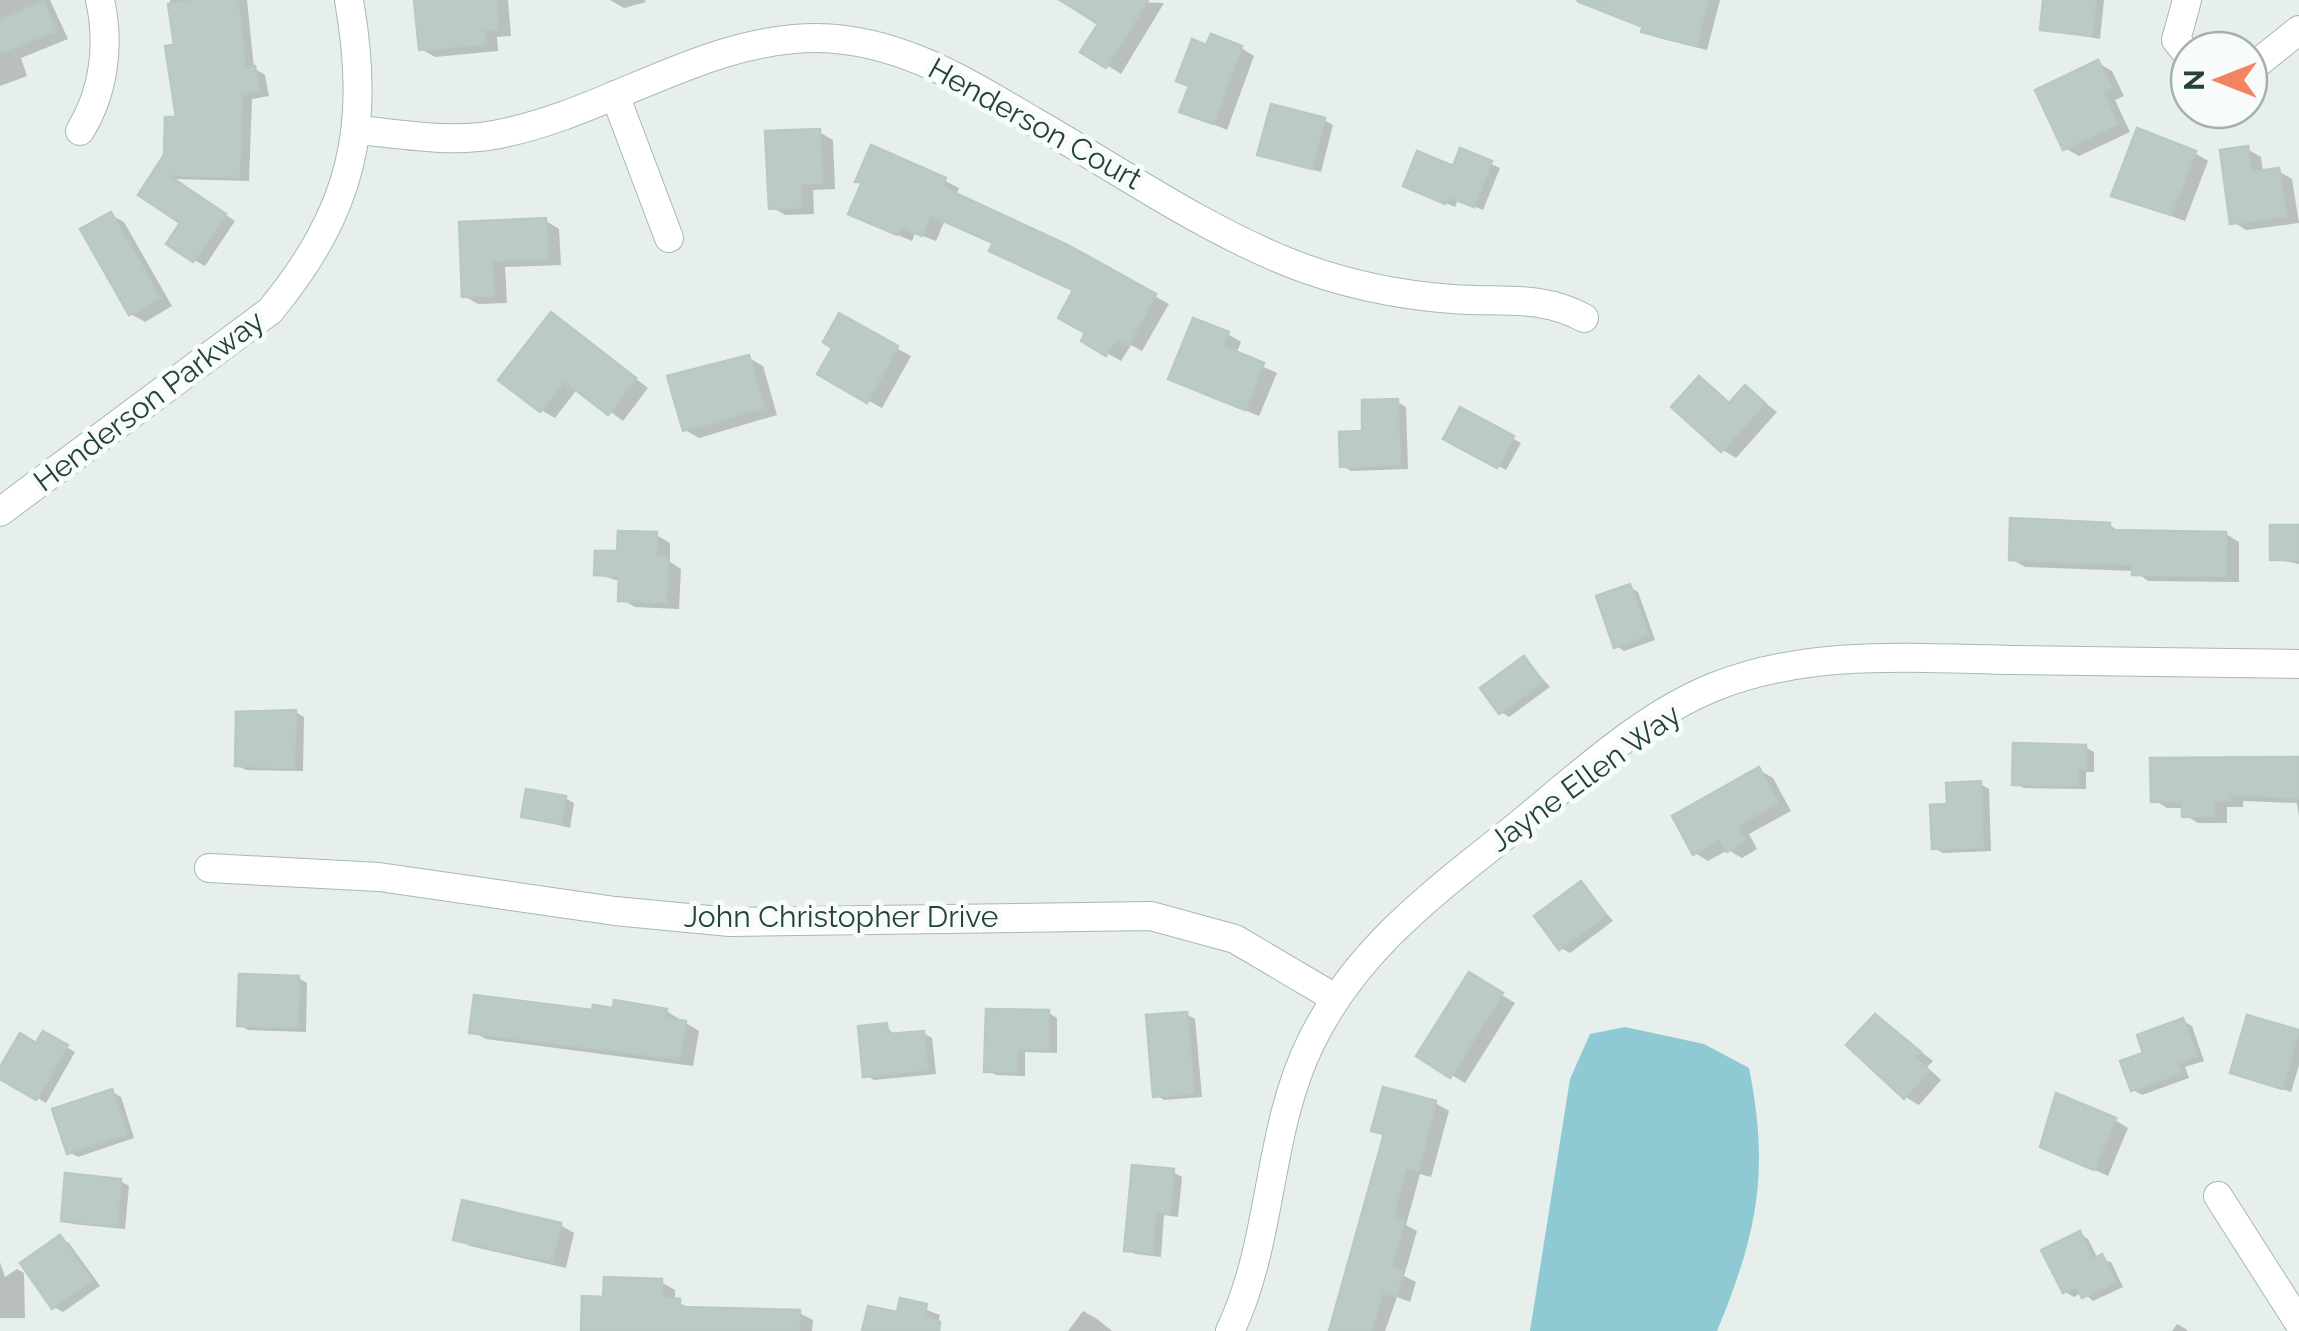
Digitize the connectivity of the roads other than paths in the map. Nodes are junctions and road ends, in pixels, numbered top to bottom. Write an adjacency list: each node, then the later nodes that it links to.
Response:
1 (100, 0): 9 (street)
2 (349, 0): 8 (street, Henderson Parkway)
3 (2186, 0): 4 (street)
4 (2178, 30)
5 (2299, 30): 6 (street)
6 (2269, 54)
7 (615, 95): 8 (street, Henderson Court); 10 (street); 11 (street, Henderson Court)
8 (358, 130): 12 (street, Henderson Parkway)
9 (80, 132)
10 (668, 238)
11 (1584, 318)
12 (0, 512)
13 (2299, 664): 15 (street, Jayne Ellen Way)
14 (210, 868): 15 (street, John Christopher Drive)
15 (1335, 998): 18 (street, Jayne Ellen Way)
16 (2218, 1196): 17 (street)
17 (2299, 1323)
18 (1230, 1331)

